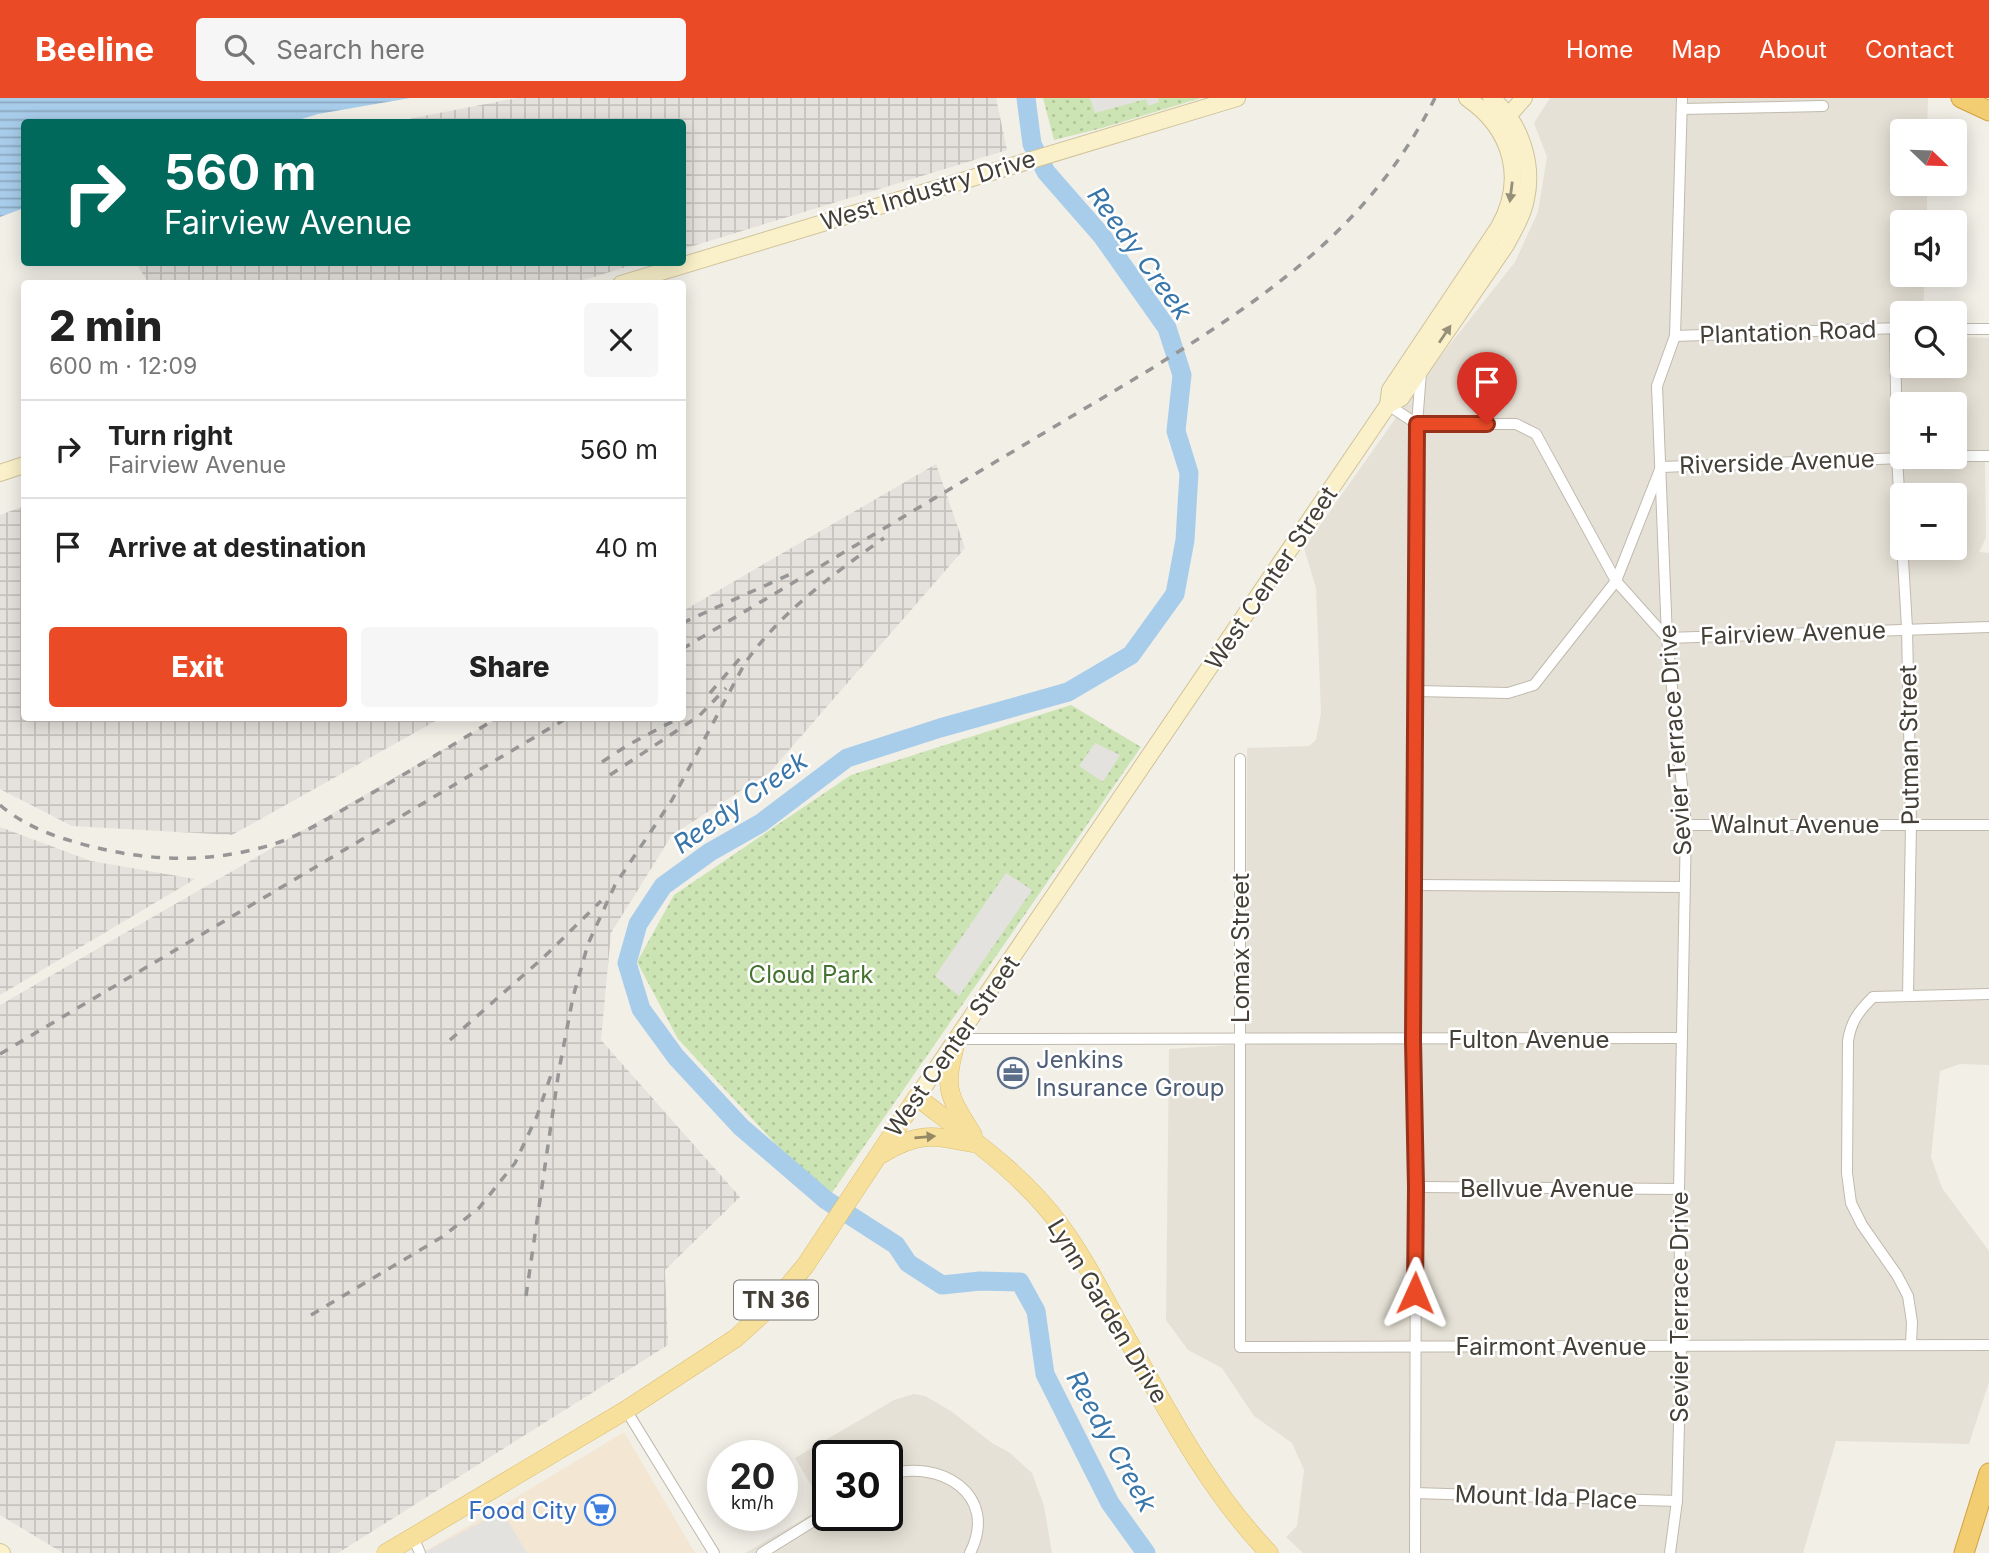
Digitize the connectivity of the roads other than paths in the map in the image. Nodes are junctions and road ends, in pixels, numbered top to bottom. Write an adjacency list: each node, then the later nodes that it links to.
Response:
1 (1237, 98): 12 (main road, West Industry Drive)
2 (1467, 98): 11 (main road, West Center Street)
3 (1492, 98): 11 (main road, West Center Street)
4 (1524, 98): 11 (main road)
5 (1961, 98): 10 (highway)
6 (1981, 98): 7 (highway)
7 (1989, 101)
8 (1682, 104): 9 (street); 18 (street, Sevier Terrace Drive)
9 (1823, 106)
10 (1989, 111)
11 (1504, 122): 19 (main road, West Center Street, one-way to 11); 20 (main road, West Center Street, one-way to 20)
12 (686, 264)
13 (680, 266): 14 (main road, West Industry Drive)
14 (634, 280)
15 (1890, 328): 18 (street, Plantation Road)
16 (1967, 329): 17 (street)
17 (1989, 329)
18 (1675, 336): 26 (street, Sevier Terrace Drive)
19 (1421, 369): 20 (main road, West Center Street); 21 (street)
20 (1388, 405): 21 (street); 44 (main road, West Center Street)
21 (1417, 424): 29 (street, Fairview Avenue); 33 (street)
22 (1989, 456): 24 (street)
23 (1890, 457): 26 (street, Riverside Avenue)
24 (1967, 457)
25 (21, 467): 28 (main road)
26 (1661, 467): 29 (street, Riverside Avenue); 32 (street, Sevier Terrace Drive)
27 (1898, 469): 31 (street, Putman Street)
28 (0, 473)
29 (1616, 581): 32 (street, Fairview Avenue); 33 (street, Riverside Avenue)
30 (1989, 626): 31 (street, Fairview Avenue)
31 (1907, 628): 32 (street, Fairview Avenue); 35 (street, Putman Street)
32 (1667, 638): 36 (street, Sevier Terrace Drive)
33 (1416, 691): 38 (street)
34 (1240, 759): 42 (street, Lomax Street)
35 (1911, 824): 36 (street, Walnut Avenue); 37 (street, Walnut Avenue); 41 (street, Putman Street)
36 (1686, 825): 39 (street, Sevier Terrace Drive)
37 (1989, 825)
38 (1415, 885): 39 (street); 45 (street)
39 (1684, 887): 43 (street, Sevier Terrace Drive)
40 (1989, 994): 41 (street)
41 (1908, 995): 51 (street)
42 (1241, 1038): 44 (street, Fulton Avenue); 45 (street, Fulton Avenue); 55 (street, Lomax Street)
43 (1681, 1038): 45 (street, Fulton Avenue); 50 (street, Sevier Terrace Drive)
44 (957, 1039): 46 (main road, West Center Street); 47 (main road)
45 (1413, 1040): 49 (street)
46 (917, 1097): 47 (main road, Lynn Garden Drive); 48 (main road, West Center Street / TN 36)
47 (979, 1144): 48 (main road, one-way to 47); 68 (main road, Lynn Garden Drive)
48 (876, 1157): 56 (main road, West Center Street / TN 36)
49 (1416, 1187): 50 (street, Bellvue Avenue); 53 (street)
50 (1679, 1189): 54 (street, Sevier Terrace Drive)
51 (1911, 1345): 52 (street, Fairmont Avenue); 54 (street, Fairmont Avenue)
52 (1989, 1345)
53 (1414, 1346): 54 (street, Fairmont Avenue); 55 (street, Fairmont Avenue); 59 (street)
54 (1681, 1346): 60 (street, Sevier Terrace Drive)
55 (1240, 1347)
56 (626, 1410): 62 (main road, West Center Street / TN 36); 65 (street)
57 (903, 1470): 67 (street)
58 (1989, 1473): 63 (highway)
59 (1415, 1493): 60 (street, Mount Ida Place); 69 (street)
60 (1677, 1501): 70 (street, Sevier Terrace Drive)
61 (812, 1522): 66 (street)
62 (416, 1545): 64 (main road, West Center Street / TN 36)
63 (1968, 1547)
64 (386, 1553)
65 (715, 1553)
66 (762, 1553)
67 (970, 1553)
68 (1269, 1553)
69 (1415, 1553)
70 (1670, 1553)

